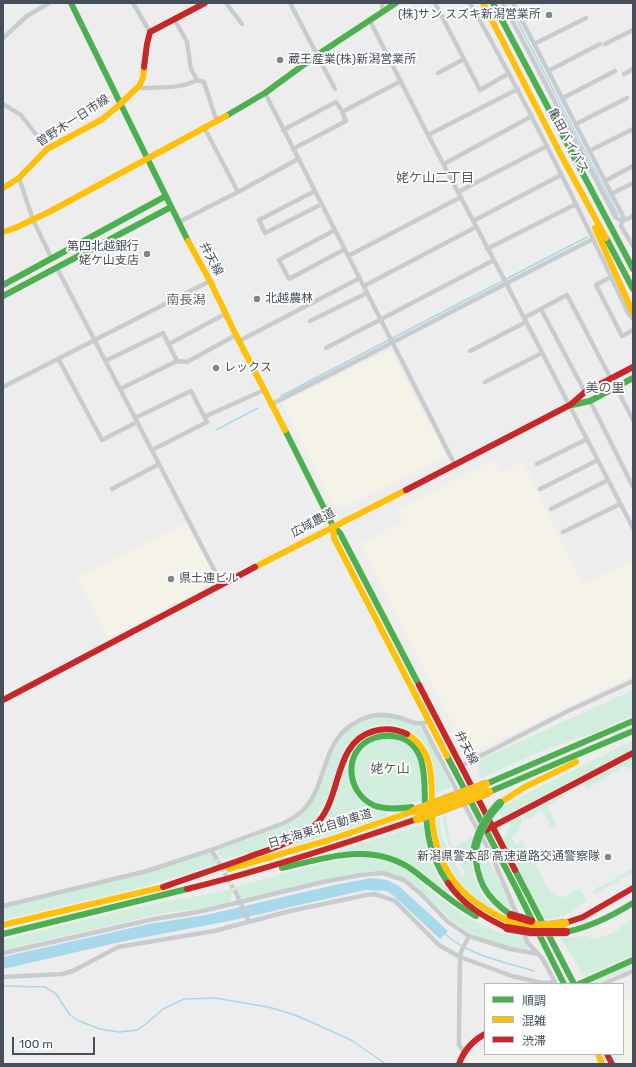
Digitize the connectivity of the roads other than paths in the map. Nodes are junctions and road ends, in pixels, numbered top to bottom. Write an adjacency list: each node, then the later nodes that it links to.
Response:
1 (49, 3): 22 (street)
2 (71, 3): 41 (main road, 弁天線)
3 (133, 3): 21 (street)
4 (205, 3): 17 (main road)
5 (226, 3): 19 (street)
6 (290, 3): 24 (street)
7 (382, 3): 15 (street)
8 (396, 3): 15 (main road)
9 (435, 3): 25 (street)
10 (470, 3): 30 (street)
11 (483, 3): 66 (main road, 亀田バイパス)
12 (493, 3): 85 (main road, 亀田バイパス)
13 (503, 3): 76 (street)
14 (512, 3): 23 (street)
15 (383, 12): 18 (main road)
16 (586, 18): 23 (street)
17 (174, 20): 21 (main road); 32 (street)
18 (370, 21): 24 (main road); 33 (street)
19 (242, 24)
20 (633, 30): 27 (street)
21 (150, 32): 34 (main road)
22 (3, 38)
23 (534, 44): 27 (street)
24 (317, 55): 35 (street); 37 (main road)
25 (464, 59): 29 (street); 30 (street)
26 (633, 69): 31 (street)
27 (548, 71): 38 (street)
28 (614, 71): 38 (street)
29 (438, 73)
30 (509, 73): 36 (street)
31 (624, 74)
32 (197, 80): 34 (street); 44 (street)
33 (401, 81): 49 (street); 52 (street)
34 (139, 86): 41 (main road, 曽野木一日市線)
35 (336, 89)
36 (518, 89): 43 (street); 49 (street)
37 (265, 93): 44 (main road); 48 (street)
38 (563, 98): 45 (street)
39 (627, 98): 45 (street)
40 (3, 104): 51 (street)
41 (120, 104): 51 (main road, 曽野木一日市線); 54 (main road, 弁天線)
42 (340, 108): 48 (street)
43 (532, 116): 50 (street); 56 (street)
44 (217, 122): 46 (main road)
45 (576, 124): 53 (street)
46 (206, 129): 54 (main road); 64 (street)
47 (633, 129): 53 (street)
48 (283, 130): 52 (street)
49 (428, 135): 56 (street)
50 (547, 146): 58 (street); 65 (street)
51 (47, 149): 59 (main road, 曽野木一日市線)
52 (293, 149): 55 (street)
53 (590, 152): 60 (street)
54 (148, 159): 68 (main road, 弁天線); 74 (main road)
55 (298, 159): 63 (street); 64 (street)
56 (444, 164): 65 (street)
57 (633, 166): 60 (street)
58 (561, 175): 71 (street); 75 (street)
59 (19, 178): 62 (main road, 曽野木一日市線); 74 (street)
60 (605, 181): 67 (street)
61 (633, 183): 67 (street)
62 (3, 188)
63 (315, 191): 70 (street); 70 (street)
64 (238, 192): 77 (street)
65 (458, 192): 69 (street)
66 (582, 194): 98 (main road, 亀田バイパス); 102 (main road)
67 (611, 194): 76 (street)
68 (166, 196): 72 (main road, 弁天線); 87 (main road)
69 (461, 197): 75 (street); 86 (street)
70 (322, 204): 79 (street)
71 (576, 204): 81 (street); 84 (street)
72 (172, 207): 77 (main road, 弁天線); 90 (main road)
73 (633, 216): 76 (street)
74 (33, 220): 80 (main road); 87 (street)
75 (473, 221): 78 (street)
76 (623, 221): 82 (street)
77 (179, 222): 95 (main road, 弁天線)
78 (476, 227): 84 (street); 97 (street)
79 (335, 230): 83 (street); 83 (street)
80 (3, 232)
81 (593, 239): 92 (street); 94 (street)
82 (633, 246)
83 (345, 249): 86 (street)
84 (488, 249): 88 (street)
85 (625, 253): 89 (main road); 91 (main road, 亀田バイパス)
86 (348, 256): 93 (street)
87 (52, 259): 96 (main road)
88 (494, 260): 94 (street); 105 (street)
89 (633, 265)
90 (57, 268): 100 (main road); 110 (street)
91 (633, 269)
92 (611, 277): 104 (street); 108 (street)
93 (360, 278): 97 (street); 109 (street)
94 (505, 280): 106 (street); 111 (street)
95 (210, 281): 103 (main road, 弁天線); 110 (street)
96 (3, 284)
97 (364, 286): 99 (street)
98 (633, 289)
99 (367, 293): 105 (street); 107 (street)
100 (3, 296)
101 (541, 309): 106 (street); 121 (street); 127 (street)
102 (633, 313)
103 (225, 314): 109 (main road, 弁天線); 112 (street)
104 (633, 319)
105 (381, 320): 111 (street); 113 (street)
106 (525, 320): 114 (street); 115 (street)
107 (310, 321)
108 (633, 330)
109 (237, 338): 118 (street); 126 (main road, 弁天線)
110 (95, 340): 116 (street); 117 (street)
111 (392, 340): 129 (street); 139 (street)
112 (168, 344): 117 (street); 118 (street)
113 (326, 348)
114 (470, 351)
115 (542, 353): 122 (street); 130 (street)
116 (59, 360): 124 (street); 132 (street)
117 (105, 361): 125 (street)
118 (177, 361): 125 (street)
119 (633, 367): 121 (main road, 広域農道)
120 (633, 378): 123 (main road)
121 (611, 379): 127 (main road, 広域農道)
122 (485, 382)
123 (616, 387): 128 (main road); 133 (street)
124 (3, 388)
125 (120, 389): 132 (street)
126 (264, 390): 129 (main road, 弁天線); 131 (street)
127 (585, 392): 130 (main road, 広域農道)
128 (590, 401): 130 (main road); 141 (street)
129 (272, 404): 146 (main road, 弁天線)
130 (570, 405): 134 (street); 139 (main road, 広域農道)
131 (204, 417): 132 (street); 135 (street)
132 (136, 420): 135 (street)
133 (633, 420)
134 (587, 439): 136 (street); 138 (street)
135 (152, 450): 137 (street)
136 (598, 460): 140 (street); 143 (street)
137 (160, 464): 142 (street); 149 (street)
138 (537, 464)
139 (455, 465): 146 (main road, 広域農道)
140 (608, 480): 144 (street); 145 (street)
141 (633, 487)
142 (112, 489)
143 (540, 489)
144 (620, 504): 147 (street); 148 (street)
145 (551, 509)
146 (333, 526): 149 (main road, 広域農道); 153 (main road, 弁天線); 156 (main road, 弁天線)
147 (633, 528)
148 (562, 532)
149 (222, 585): 151 (main road, 広域農道)
150 (633, 681): 156 (street)
151 (3, 700)
152 (633, 721): 157 (main road)
153 (425, 722): 159 (main road, 弁天線); 160 (street); 176 (street)
154 (633, 732): 157 (main road, 日本海東北自動車道); 169 (main road, bridge)
155 (633, 752): 159 (main road)
156 (461, 766): 159 (main road, 弁天線)
157 (486, 786): 158 (main road, 日本海東北自動車道, bridge); 158 (main road, bridge)
158 (414, 812): 162 (main road, 日本海東北自動車道); 164 (main road, 日本海東北自動車道); 169 (main road)
159 (489, 828): 181 (main road, 弁天線); 182 (main road, 弁天線)
160 (211, 850): 161 (street); 168 (street)
161 (215, 856)
162 (163, 887): 169 (main road); 171 (main road, 日本海東北自動車道)
163 (633, 888): 172 (main road)
164 (161, 896): 169 (main road); 173 (main road, 日本海東北自動車道)
165 (237, 896): 166 (street)
166 (241, 903): 170 (street); 174 (street); 175 (street)
167 (633, 903): 172 (main road)
168 (3, 906)
169 (509, 921): 172 (main road, bridge); 172 (main road, bridge)
170 (249, 922): 177 (street); 180 (street)
171 (3, 925)
172 (566, 928)
173 (3, 934)
174 (468, 937): 176 (street); 177 (street)
175 (3, 953)
176 (538, 954): 177 (street)
177 (460, 955): 186 (street)
178 (633, 960): 183 (main road)
179 (633, 971): 184 (street)
180 (3, 977)
181 (564, 983)
182 (573, 983)
183 (581, 983)
184 (605, 983)
185 (484, 1035): 186 (main road)
186 (464, 1052): 188 (main road)
187 (608, 1055): 189 (main road)
188 (459, 1064)
189 (612, 1064)

